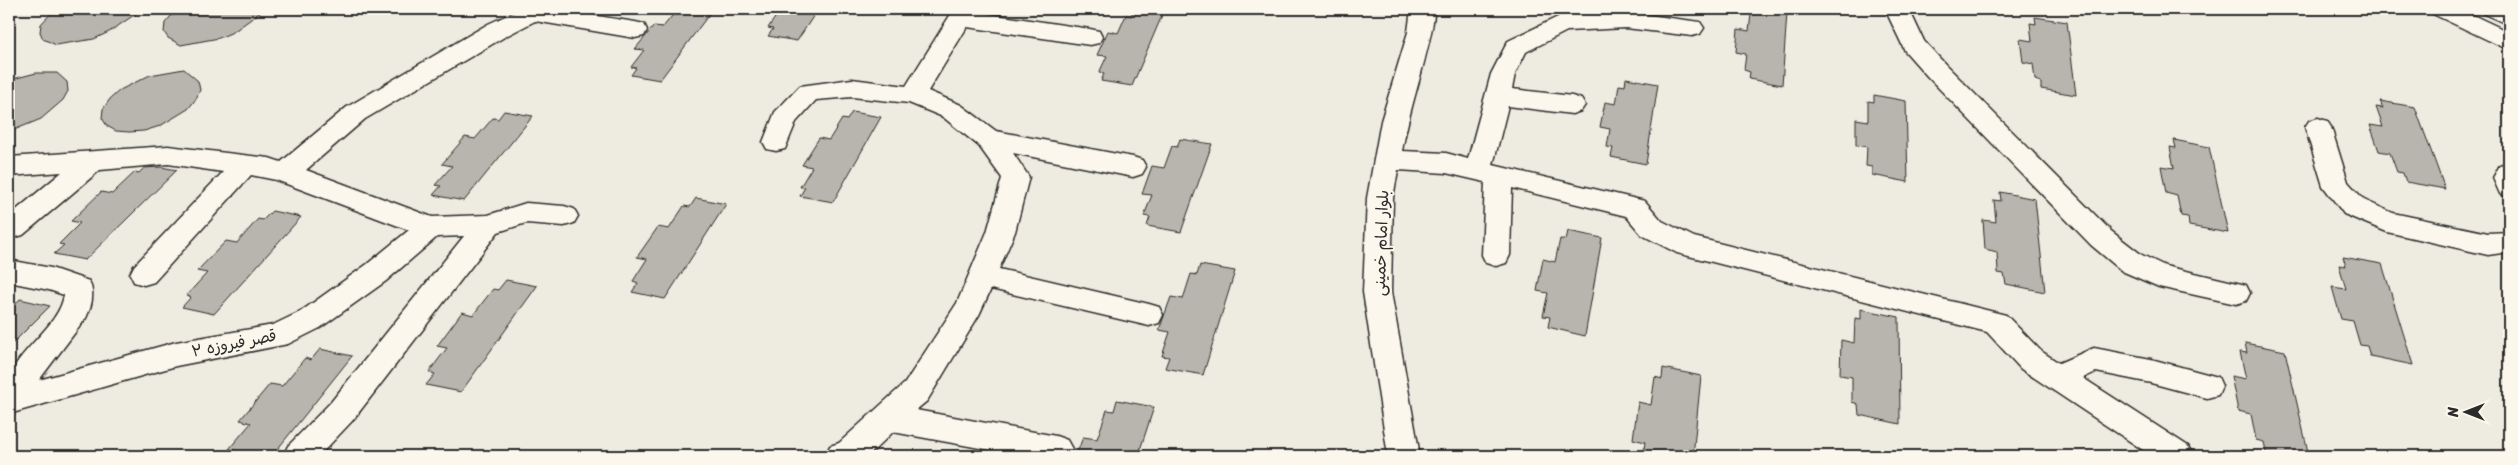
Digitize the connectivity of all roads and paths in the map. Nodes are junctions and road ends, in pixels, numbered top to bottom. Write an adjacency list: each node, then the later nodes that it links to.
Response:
1 (1444, 9): 8 (street)
2 (1897, 9): 37 (street)
3 (2441, 9): 12 (street)
4 (2492, 9): 7 (street)
5 (536, 11): 10 (street); 25 (street)
6 (963, 13): 11 (street); 13 (street)
7 (2509, 17)
8 (1421, 20): 19 (street, بلوار امام خمینی)
9 (1692, 28): 14 (street)
10 (635, 30)
11 (1090, 37)
12 (2509, 42)
13 (913, 95): 17 (street); 18 (street)
14 (1498, 96): 15 (street); 26 (street)
15 (1572, 105)
16 (2318, 127): 32 (street)
17 (988, 139): 23 (street); 36 (street)
18 (776, 142)
19 (1386, 160): 26 (street); 46 (street, بلوار امام خمینی)
20 (93, 161): 21 (street); 22 (street); 31 (street)
21 (245, 165): 25 (street); 35 (street)
22 (9, 166)
23 (1133, 167)
24 (2509, 172): 27 (street)
25 (285, 173): 30 (street)
26 (1488, 175): 33 (street); 39 (street)
27 (2509, 187)
28 (564, 216): 29 (street)
29 (488, 225): 30 (street); 44 (street)
30 (431, 227): 41 (street, قصر فیروزه ۲)
31 (12, 228)
32 (2509, 242)
33 (1496, 255)
34 (9, 271): 41 (street)
35 (144, 274)
36 (982, 276): 38 (street); 42 (street)
37 (2236, 293)
38 (1149, 315)
39 (2058, 377): 40 (street); 47 (street)
40 (2207, 386)
41 (9, 401)
42 (887, 418): 43 (street); 45 (street)
43 (1056, 449)
44 (299, 456)
45 (841, 456)
46 (1404, 456)
47 (2177, 456)

